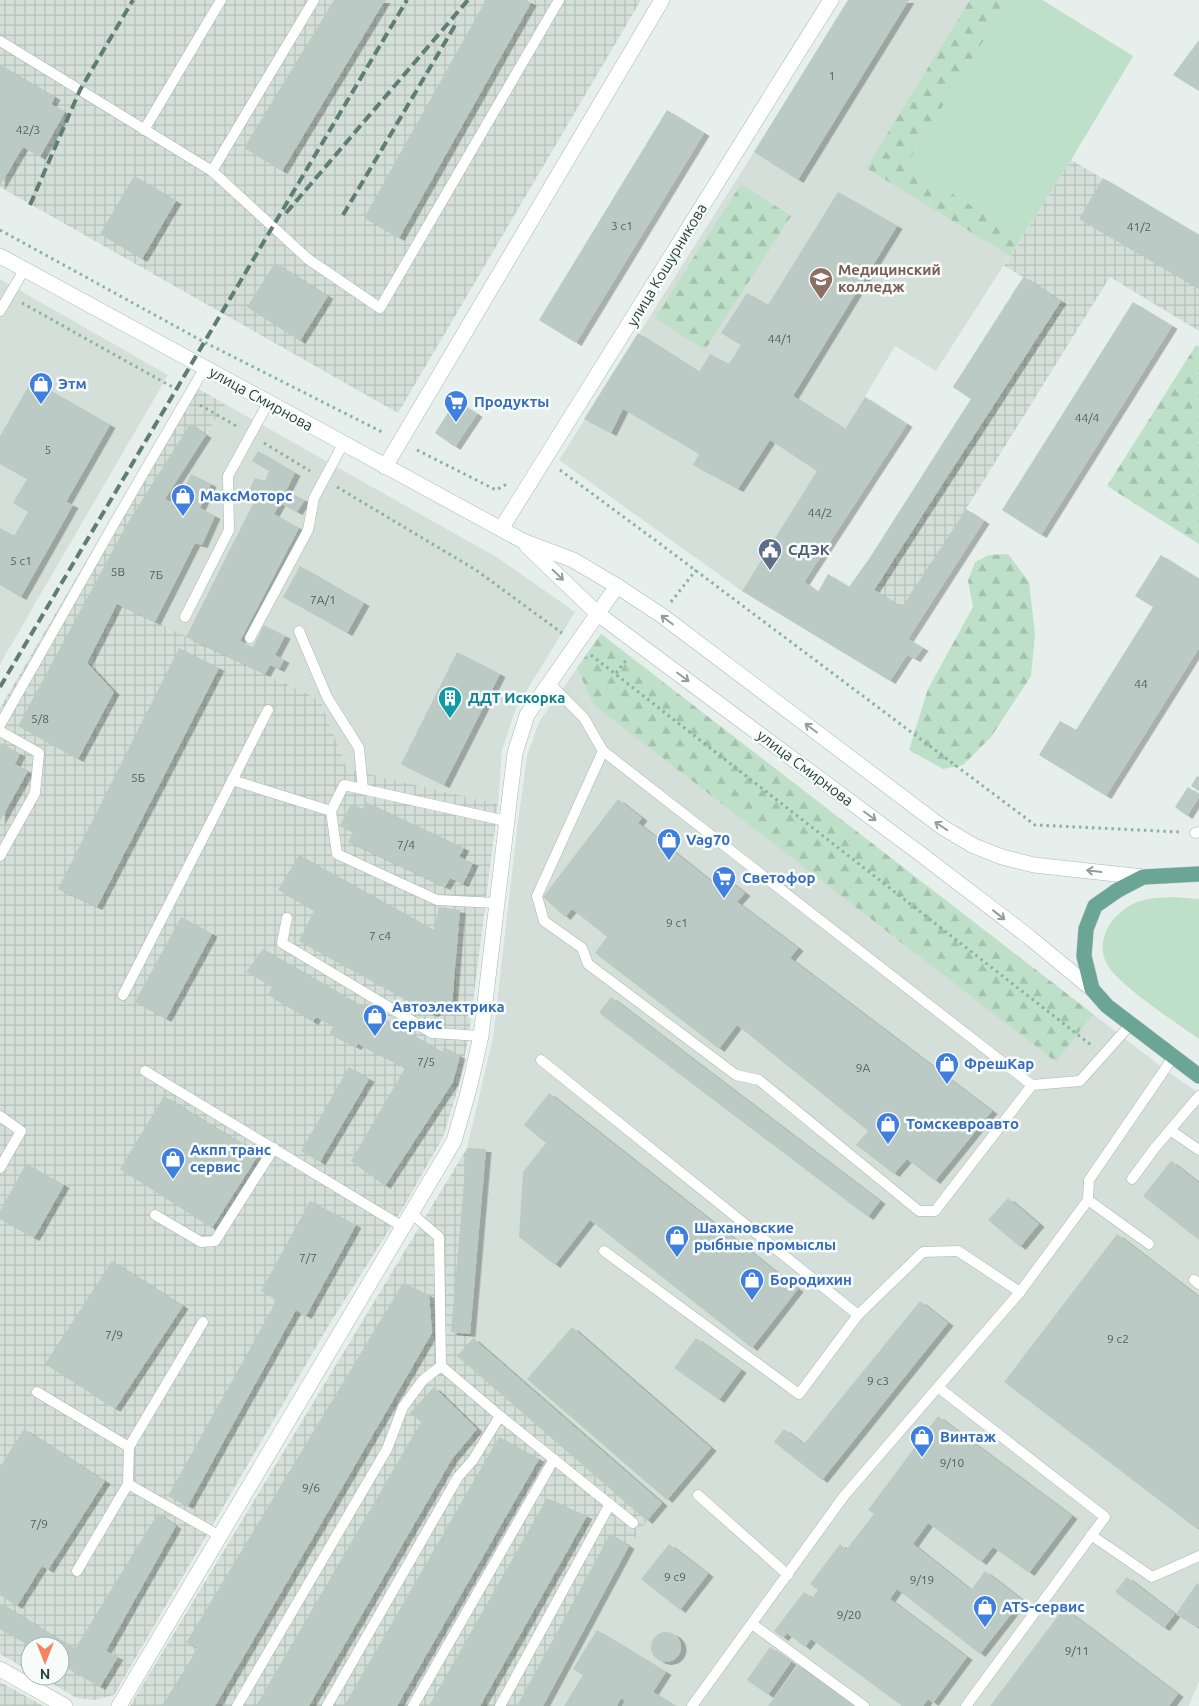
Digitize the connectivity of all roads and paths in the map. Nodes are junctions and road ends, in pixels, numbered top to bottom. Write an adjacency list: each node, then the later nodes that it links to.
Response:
1 (221, 0): 7 (lane)
2 (314, 0): 8 (lane)
3 (559, 0): 8 (lane)
4 (662, 0): 18 (street)
5 (831, 0): 20 (street, улица Кошурникова)
6 (0, 41): 7 (lane)
7 (144, 130): 8 (lane)
8 (212, 171)
9 (0, 230): 18 (path)
10 (0, 256): 11 (street, улица Смирнова)
11 (24, 270): 12 (lane); 14 (street, улица Смирнова)
12 (10, 296): 13 (lane); 15 (path)
13 (0, 311)
14 (204, 369): 15 (lane); 16 (street, улица Смирнова)
15 (187, 398): 17 (path); 34 (lane)
16 (268, 403): 17 (lane); 19 (street, улица Смирнова)
17 (251, 435): 22 (path); 28 (lane)
18 (400, 441): 21 (street); 23 (path)
19 (343, 444): 21 (street, улица Смирнова); 22 (lane)
20 (546, 459): 24 (street, улица Кошурникова); 41 (path)
21 (385, 467): 24 (street, улица Смирнова)
22 (324, 479): 30 (lane); 31 (path)
23 (513, 480)
24 (501, 529): 25 (street, улица Смирнова)
25 (522, 541): 26 (street, улица Смирнова); 27 (street, улица Смирнова, one-way to 27)
26 (617, 586): 27 (street); 44 (street, улица Смирнова, one-way to 26)
27 (598, 614): 31 (street); 47 (street, улица Смирнова, one-way to 47)
28 (186, 616)
29 (299, 631): 38 (lane)
30 (250, 638)
31 (577, 644): 32 (street); 51 (path)
32 (549, 684): 36 (lane); 40 (street)
33 (268, 710): 37 (lane)
34 (0, 724)
35 (0, 731): 42 (lane)
36 (603, 751): 56 (lane); 56 (lane)
37 (232, 780): 39 (lane); 48 (lane)
38 (363, 789): 39 (lane); 40 (lane)
39 (331, 811): 45 (lane)
40 (506, 822): 45 (street)
41 (1197, 832)
42 (0, 856)
43 (1198, 874): 44 (main road)
44 (1143, 877): 47 (main road)
45 (496, 903): 50 (street)
46 (287, 918): 50 (lane)
47 (1092, 989): 49 (main road)
48 (124, 995)
49 (1130, 1025): 51 (lane); 52 (main road)
50 (481, 1036): 65 (street)
51 (1103, 1055): 56 (lane)
52 (1174, 1056): 55 (main road); 64 (lane)
53 (541, 1060): 71 (lane)
54 (145, 1071): 60 (lane)
55 (1199, 1076)
56 (1032, 1086)
57 (1199, 1096): 59 (lane)
58 (0, 1116): 62 (lane)
59 (1170, 1130): 61 (lane); 63 (lane)
60 (274, 1148): 66 (lane); 67 (lane)
61 (1199, 1150)
62 (0, 1168)
63 (1132, 1179)
64 (1088, 1200): 68 (lane); 70 (lane)
65 (411, 1213): 67 (street); 73 (lane)
66 (155, 1215)
67 (403, 1227): 84 (street)
68 (1149, 1244)
69 (604, 1251): 71 (lane)
70 (1020, 1292): 71 (lane); 74 (lane)
71 (858, 1315)
72 (203, 1322): 77 (lane)
73 (441, 1366): 76 (lane); 92 (lane)
74 (939, 1388): 83 (lane); 87 (lane)
75 (38, 1392): 77 (lane)
76 (500, 1416): 78 (lane); 93 (lane)
77 (129, 1447): 79 (lane)
78 (554, 1459): 81 (lane); 94 (lane)
79 (128, 1484): 84 (lane); 86 (lane)
80 (698, 1495): 87 (lane)
81 (610, 1504): 82 (lane); 95 (lane)
82 (633, 1523)
83 (1091, 1535): 85 (lane); 98 (lane)
84 (220, 1536): 91 (street)
85 (1199, 1556)
86 (77, 1571)
87 (788, 1575): 88 (lane)
88 (752, 1624): 96 (lane); 97 (lane)
89 (0, 1669): 90 (street)
90 (65, 1706)
91 (119, 1706)
92 (237, 1706)
93 (327, 1706)
94 (412, 1706)
95 (500, 1706)
96 (693, 1706)
97 (864, 1706)
98 (966, 1706)

